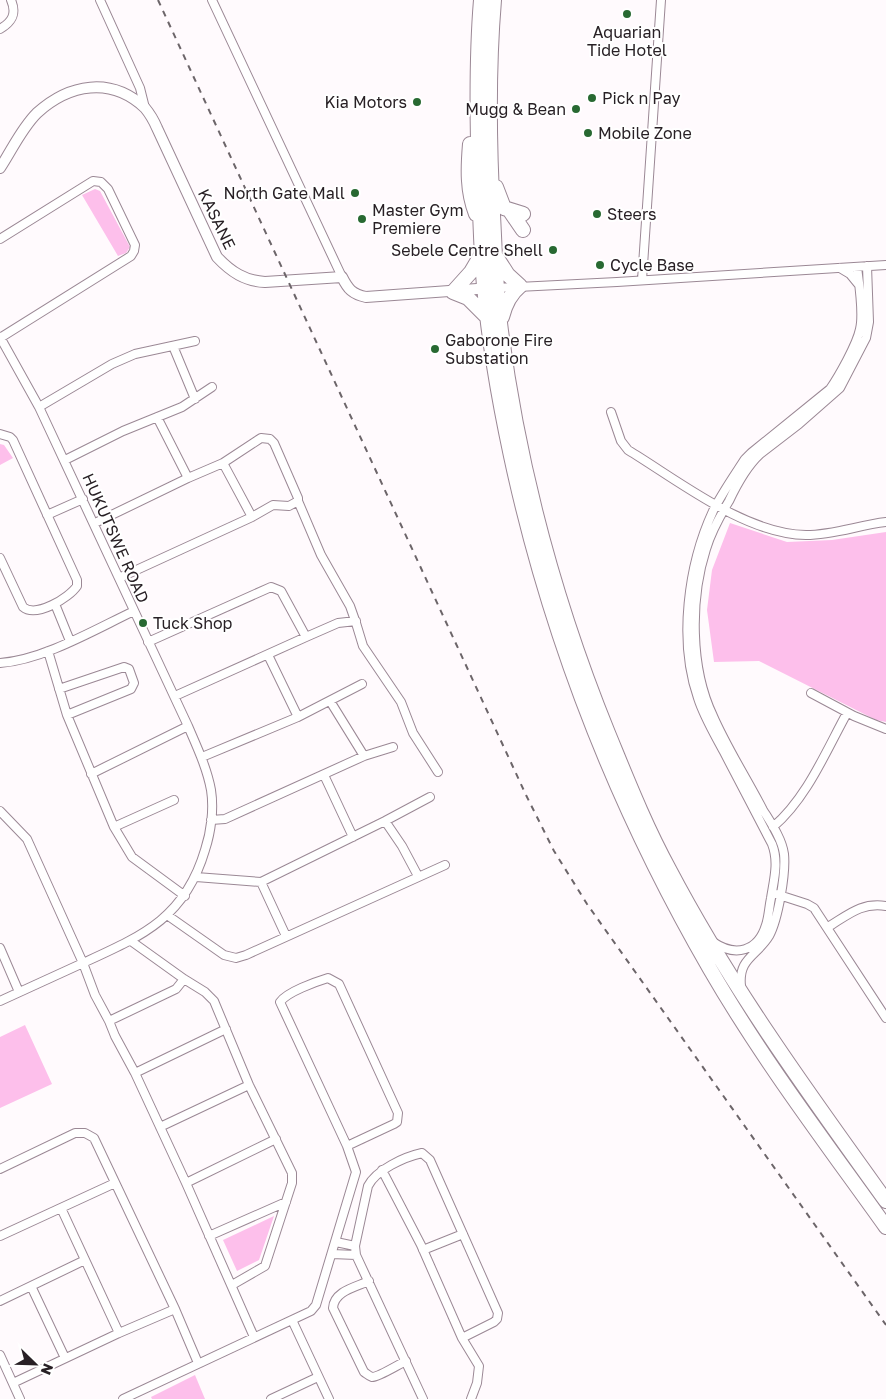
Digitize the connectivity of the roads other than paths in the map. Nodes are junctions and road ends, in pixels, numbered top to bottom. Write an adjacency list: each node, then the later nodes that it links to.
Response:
1 (10, 0): 7 (street)
2 (100, 0): 8 (street)
3 (212, 0): 18 (street)
4 (482, 0): 13 (highway)
5 (494, 0): 9 (highway)
6 (661, 0): 19 (street)
7 (0, 29)
8 (145, 108): 10 (street, KASANE); 18 (street, KASANE)
9 (489, 147): 11 (highway); 13 (highway)
10 (0, 168)
11 (524, 230)
12 (0, 239): 26 (street)
13 (488, 255): 20 (highway); 21 (highway); 23 (highway)
14 (884, 265): 15 (street); 22 (street)
15 (866, 266): 16 (street); 22 (street)
16 (857, 267): 17 (street); 22 (street)
17 (838, 268): 19 (street); 22 (street)
18 (342, 277): 23 (street)
19 (642, 280): 20 (street)
20 (520, 286): 21 (street); 25 (highway)
21 (491, 288): 23 (street); 24 (highway); 25 (highway)
22 (863, 288): 40 (street); 41 (street)
23 (453, 292): 24 (highway)
24 (488, 319): 114 (highway)
25 (501, 328): 91 (highway)
26 (0, 337): 31 (street, HUKUTSWE ROAD)
27 (195, 341): 28 (street)
28 (173, 346): 30 (street); 31 (street)
29 (212, 387): 30 (street)
30 (195, 399): 33 (street)
31 (39, 407): 35 (street, HUKUTSWE ROAD)
32 (611, 412): 40 (street)
33 (157, 417): 35 (street); 37 (street)
34 (0, 434): 42 (street)
35 (65, 460): 38 (street, HUKUTSWE ROAD)
36 (223, 463): 37 (street); 39 (street); 43 (street)
37 (188, 478): 45 (street)
38 (83, 499): 42 (street); 45 (street, HUKUTSWE ROAD)
39 (298, 501): 43 (street); 50 (street)
40 (716, 506): 41 (street); 85 (street)
41 (724, 510): 44 (street); 79 (street)
42 (47, 515): 48 (street)
43 (252, 517): 47 (street)
44 (886, 522)
45 (94, 523): 47 (street, HUKUTSWE ROAD)
46 (0, 558): 48 (street)
47 (119, 578): 49 (street, HUKUTSWE ROAD)
48 (55, 604): 52 (street)
49 (134, 611): 52 (street); 53 (street, HUKUTSWE ROAD)
50 (356, 621): 51 (street); 70 (street)
51 (306, 637): 53 (street); 55 (street)
52 (70, 641): 54 (street)
53 (148, 642): 60 (street, HUKUTSWE ROAD)
54 (48, 651): 56 (street); 58 (street)
55 (268, 654): 60 (street); 64 (street)
56 (0, 663)
57 (362, 684): 61 (street)
58 (59, 689): 63 (street); 63 (street)
59 (811, 693): 62 (street)
60 (175, 696): 65 (street, HUKUTSWE ROAD)
61 (330, 701): 64 (street); 68 (street)
62 (847, 712): 66 (street); 79 (street)
63 (67, 715): 71 (street)
64 (298, 716): 69 (street)
65 (188, 726): 69 (street, HUKUTSWE ROAD); 71 (street)
66 (886, 729)
67 (393, 747): 68 (street)
68 (364, 756): 72 (street)
69 (202, 758): 76 (street, HUKUTSWE ROAD)
70 (438, 772)
71 (91, 774): 78 (street)
72 (324, 775): 76 (street); 80 (street)
73 (430, 797): 77 (street)
74 (174, 800): 78 (street)
75 (0, 811): 94 (street)
76 (211, 820): 83 (street, HUKUTSWE ROAD)
77 (385, 821): 80 (street); 82 (street)
78 (114, 827): 86 (street)
79 (772, 827): 85 (street)
80 (353, 837): 84 (street)
81 (444, 866): 82 (street)
82 (418, 876): 90 (street)
83 (196, 877): 84 (street); 86 (street, HUKUTSWE ROAD)
84 (261, 882): 90 (street)
85 (776, 894): 89 (street); 91 (street); 97 (street)
86 (185, 896): 88 (street, HUKUTSWE ROAD)
87 (886, 906): 89 (street)
88 (167, 915): 90 (street); 92 (street, HUKUTSWE ROAD)
89 (828, 927): 99 (street)
90 (286, 936)
91 (707, 938): 97 (highway)
92 (131, 941): 94 (street, HUKUTSWE ROAD); 95 (street)
93 (0, 948): 96 (street)
94 (83, 963): 96 (street, HUKUTSWE ROAD); 100 (street)
95 (184, 979): 100 (street); 101 (street)
96 (19, 992): 98 (street, HUKUTSWE ROAD)
97 (742, 994): 111 (highway)
98 (0, 1001)
99 (886, 1018)
100 (109, 1021): 102 (street)
101 (226, 1029): 102 (street); 103 (street)
102 (135, 1073): 104 (street)
103 (249, 1085): 104 (street); 105 (street)
104 (160, 1127): 110 (street)
105 (276, 1139): 110 (street); 112 (street)
106 (347, 1146): 106 (street); 118 (street)
107 (0, 1169): 109 (street)
108 (382, 1170): 115 (street); 119 (street); 120 (street)
109 (115, 1183): 113 (street); 128 (street)
110 (186, 1183): 117 (street)
111 (886, 1201)
112 (286, 1202): 117 (street); 125 (street)
113 (61, 1208): 116 (street); 123 (street)
114 (886, 1227)
115 (463, 1234): 120 (street); 132 (street)
116 (0, 1236)
117 (209, 1236): 125 (street)
118 (336, 1242): 119 (street); 121 (street)
119 (355, 1246): 122 (street)
120 (423, 1250): 132 (street)
121 (332, 1254): 122 (street); 129 (street)
122 (356, 1255): 124 (street)
123 (84, 1260): 126 (street); 130 (street)
124 (369, 1281): 135 (street); 135 (street)
125 (232, 1284): 131 (street)
126 (31, 1286): 127 (street); 134 (street)
127 (0, 1300)
128 (174, 1309): 130 (street); 136 (street)
129 (292, 1320): 131 (street); 137 (street)
130 (119, 1333): 134 (street)
131 (254, 1337): 136 (street)
132 (462, 1338): 145 (street)
133 (0, 1355): 138 (street)
134 (65, 1358): 138 (street)
135 (406, 1361): 144 (street)
136 (198, 1363): 139 (street)
137 (318, 1377): 142 (street); 143 (street)
138 (13, 1383): 140 (street)
139 (140, 1395): 141 (street)
140 (20, 1399)
141 (123, 1399)
142 (271, 1399)
143 (329, 1399)
144 (423, 1399)
145 (471, 1399)

